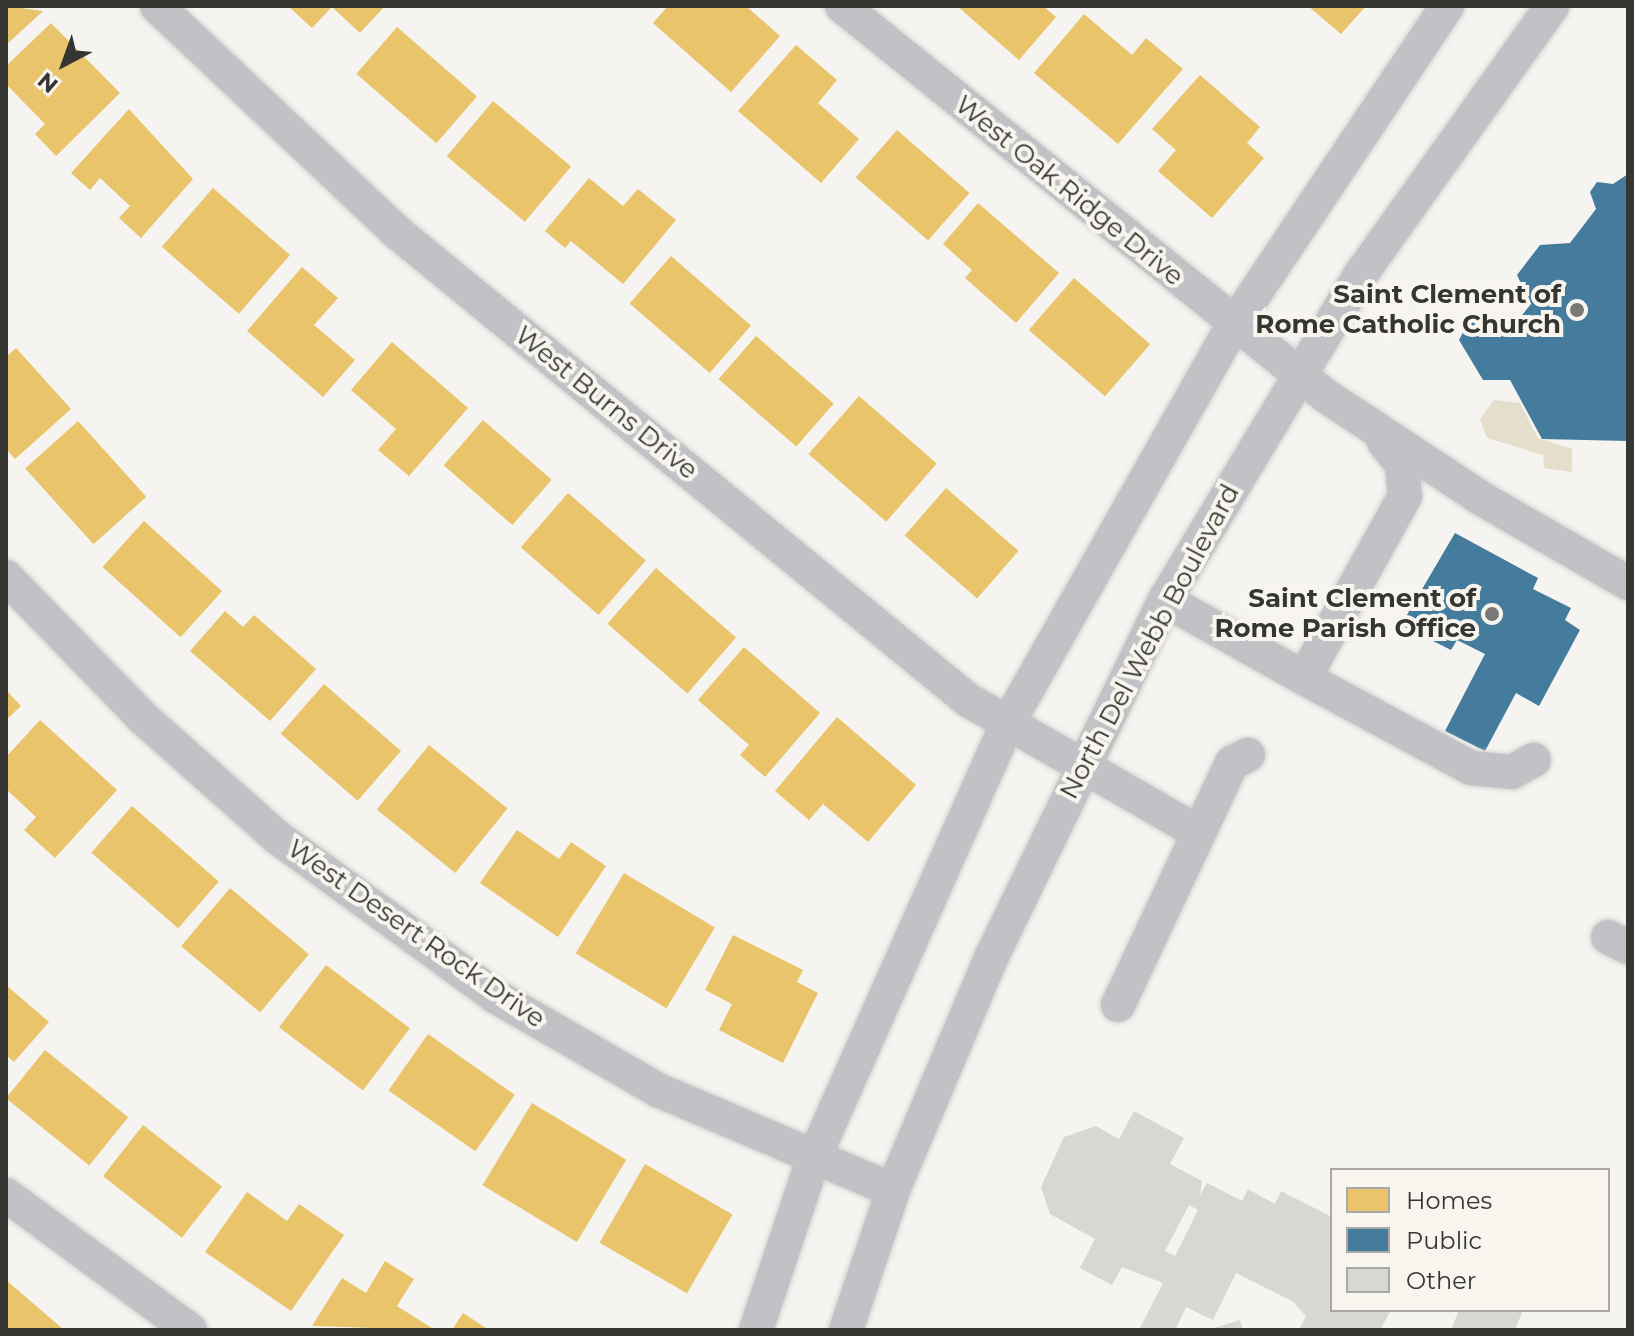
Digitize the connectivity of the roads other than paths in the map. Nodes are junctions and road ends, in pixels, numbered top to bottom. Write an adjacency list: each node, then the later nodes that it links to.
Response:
1 (157, 6): 12 (street, West Burns Drive)
2 (842, 6): 5 (street, West Oak Ridge Drive)
3 (1447, 6): 5 (street)
4 (1549, 7): 6 (street, North Del Webb Boulevard)
5 (1233, 326): 6 (street, West Oak Ridge Drive); 12 (street)
6 (1297, 374): 7 (street, West Oak Ridge Drive); 10 (street, North Del Webb Boulevard)
7 (1374, 430): 9 (street); 11 (street)
8 (6, 577): 18 (street, West Desert Rock Drive)
9 (1628, 583)
10 (1165, 600): 11 (street); 15 (street, North Del Webb Boulevard)
11 (1304, 678): 14 (street)
12 (1007, 725): 15 (street, West Burns Drive); 18 (street)
13 (1248, 755): 16 (street)
14 (1534, 760)
15 (1079, 770): 16 (street, West Burns Drive); 19 (street, North Del Webb Boulevard)
16 (1198, 832): 17 (street)
17 (1118, 1005)
18 (813, 1160): 19 (street, West Desert Rock Drive); 22 (street)
19 (893, 1190): 23 (street, North Del Webb Boulevard)
20 (6, 1195): 21 (street)
21 (190, 1330)
22 (756, 1330)
23 (846, 1330)

